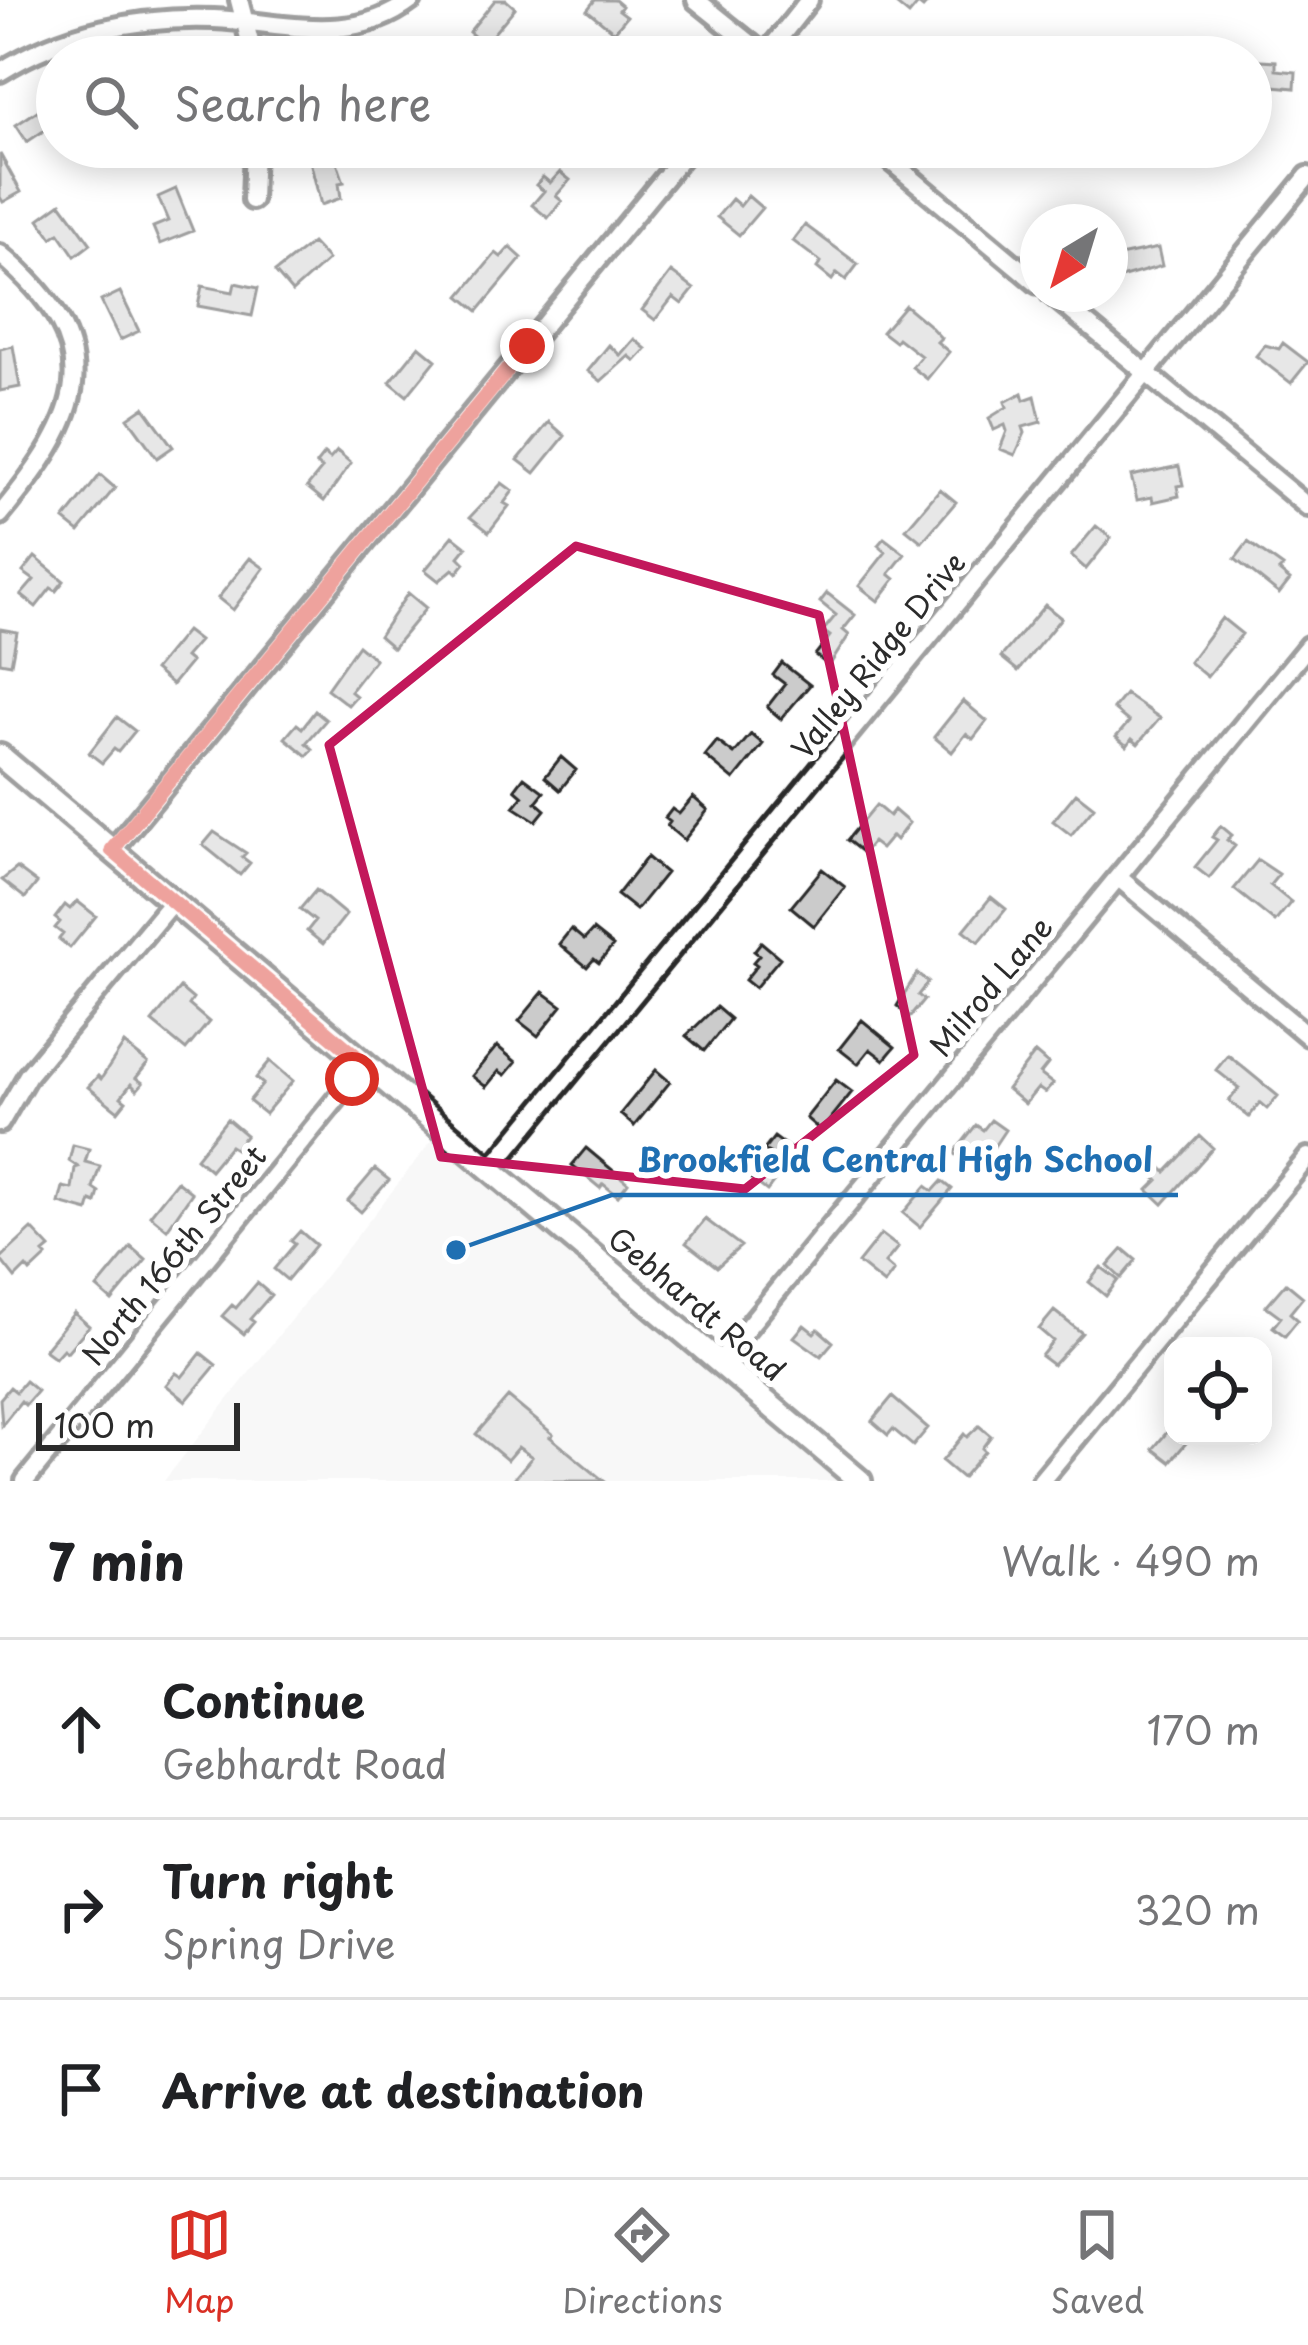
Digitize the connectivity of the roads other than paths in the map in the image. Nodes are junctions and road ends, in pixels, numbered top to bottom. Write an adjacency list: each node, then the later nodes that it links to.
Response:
1 (239, 0): 5 (street)
2 (412, 0): 5 (street)
3 (696, 0): 8 (street)
4 (809, 0): 9 (street)
5 (246, 24): 6 (street); 7 (street)
6 (84, 36)
7 (249, 36)
8 (740, 36)
9 (781, 36)
10 (36, 54): 11 (street)
11 (0, 72)
12 (253, 168): 16 (street)
13 (673, 168): 25 (street)
14 (899, 168): 18 (street)
15 (1308, 176): 20 (street, Valley Ridge Drive)
16 (252, 200)
17 (0, 254): 22 (street)
18 (1020, 269)
19 (1073, 312): 20 (street)
20 (1145, 371): 21 (street); 32 (street, Valley Ridge Drive)
21 (1308, 507)
22 (0, 515)
23 (1308, 646): 26 (street, Milrod Lane)
24 (0, 756): 25 (street, Gebhardt Road)
25 (112, 850): 27 (street, Gebhardt Road)
26 (1119, 878): 28 (street); 33 (street, Milrod Lane)
27 (172, 902): 29 (street, Gebhardt Road); 30 (street)
28 (1308, 1036)
29 (365, 1064): 32 (street, Gebhardt Road); 34 (street, North 166th Street)
30 (0, 1123)
31 (1308, 1156): 36 (street)
32 (490, 1170): 33 (street, Gebhardt Road)
33 (718, 1363): 35 (street, Gebhardt Road)
34 (25, 1481)
35 (860, 1481)
36 (1041, 1481)

